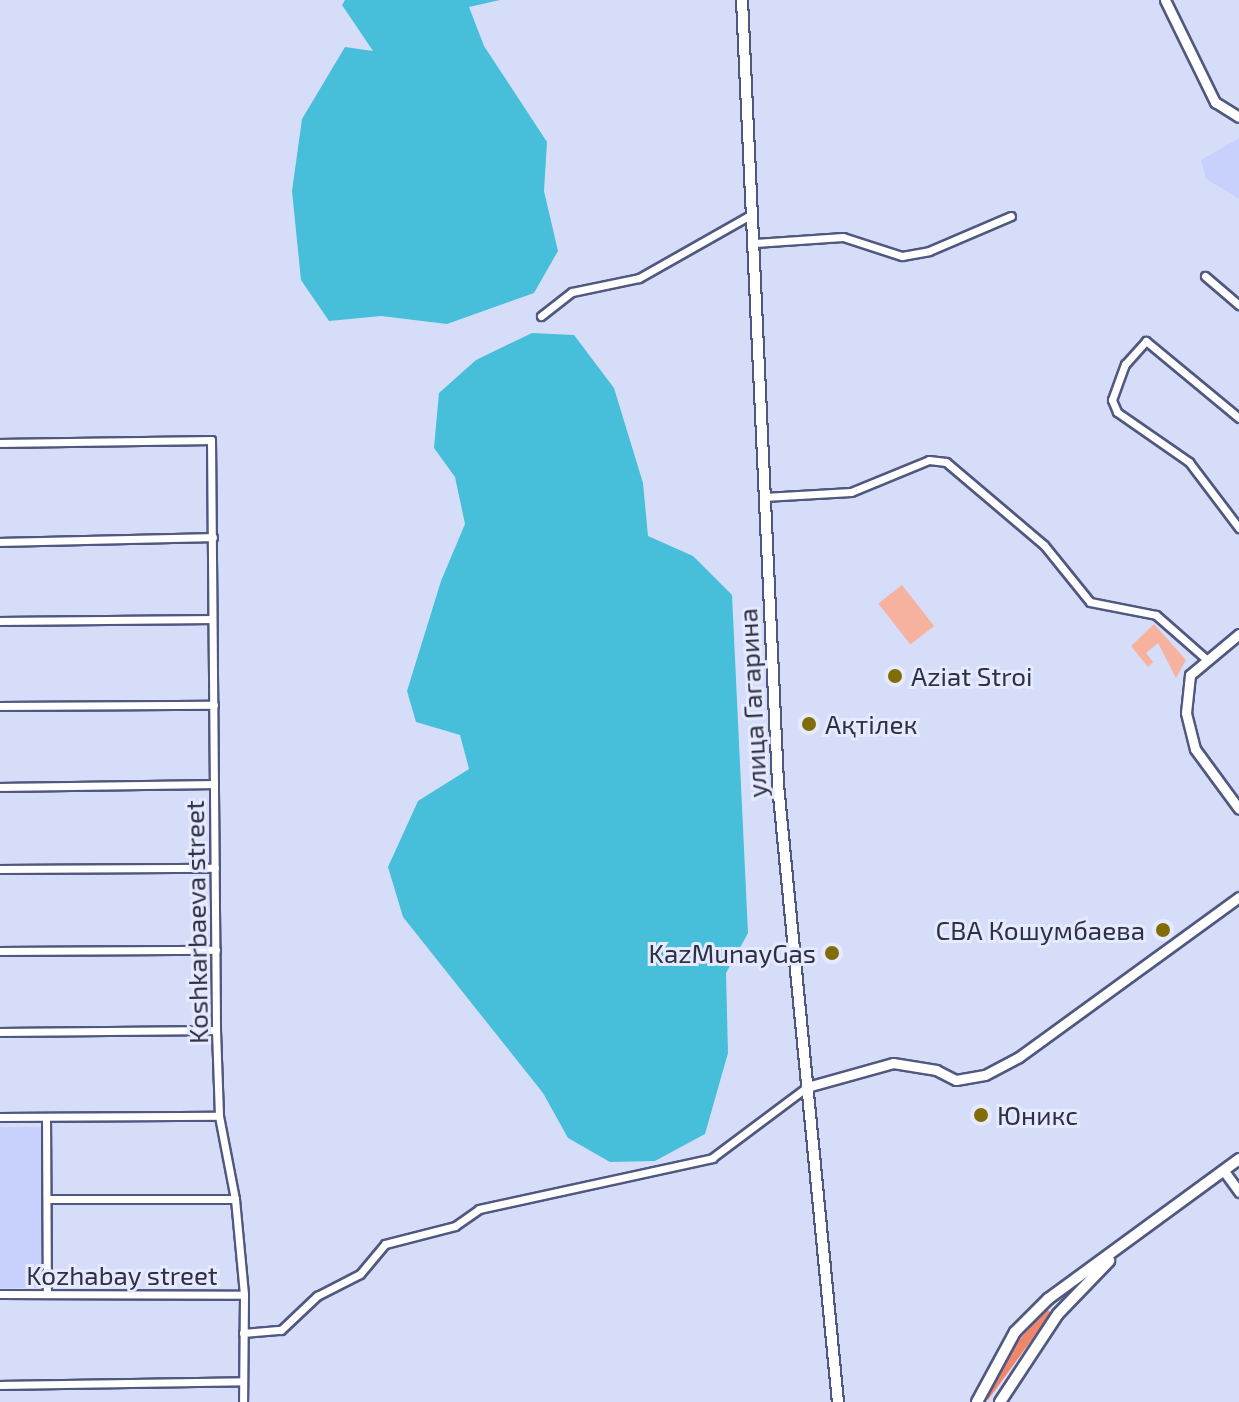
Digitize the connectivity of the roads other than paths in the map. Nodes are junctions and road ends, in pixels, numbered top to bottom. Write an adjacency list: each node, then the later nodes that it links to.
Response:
1 (742, 0): 4 (main road, улица Гагарина)
2 (1165, 0): 3 (street)
3 (1236, 116)
4 (754, 214): 6 (main road, улица Гагарина); 9 (street)
5 (1011, 216): 6 (street)
6 (755, 243): 12 (main road, улица Гагарина)
7 (1205, 276): 8 (street)
8 (1239, 305)
9 (541, 316)
10 (1239, 418): 13 (street)
11 (0, 443): 14 (street, Koshkarbaeva street)
12 (764, 497): 19 (street); 32 (main road, улица Гагарина)
13 (1239, 528)
14 (213, 537): 15 (street); 16 (street, Koshkarbaeva street)
15 (0, 542)
16 (212, 619): 17 (street); 20 (street, Koshkarbaeva street)
17 (0, 621)
18 (1239, 634): 19 (street)
19 (1205, 658): 24 (street)
20 (214, 705): 21 (street); 22 (street, Koshkarbaeva street)
21 (0, 706)
22 (214, 784): 23 (street); 25 (street, Koshkarbaeva street)
23 (0, 787)
24 (1239, 809)
25 (215, 868): 26 (street); 28 (street, Koshkarbaeva street)
26 (0, 869)
27 (1239, 897): 32 (street)
28 (216, 950): 29 (street); 30 (street, Koshkarbaeva street)
29 (0, 951)
30 (216, 1030): 31 (street); 33 (street, Koshkarbaeva street)
31 (0, 1032)
32 (807, 1087): 45 (street); 49 (main road, улица Гагарина)
33 (219, 1116): 35 (street); 40 (street, Koshkarbaeva street)
34 (0, 1117): 35 (street)
35 (46, 1117): 39 (street)
36 (1239, 1159): 37 (main road)
37 (1224, 1171): 38 (street); 41 (main road)
38 (1239, 1192)
39 (47, 1199): 40 (street); 43 (street)
40 (235, 1199): 44 (street, Koshkarbaeva street)
41 (1131, 1240): 50 (main road); 51 (main road)
42 (0, 1294): 43 (street, Kozhabay street)
43 (47, 1294): 44 (street, Kozhabay street)
44 (244, 1295): 45 (street, Koshkarbaeva street)
45 (243, 1333): 46 (street, Koshkarbaeva street)
46 (243, 1381): 47 (street); 48 (street, Koshkarbaeva street)
47 (0, 1385)
48 (243, 1402)
49 (838, 1402)
50 (977, 1402)
51 (1000, 1402)

